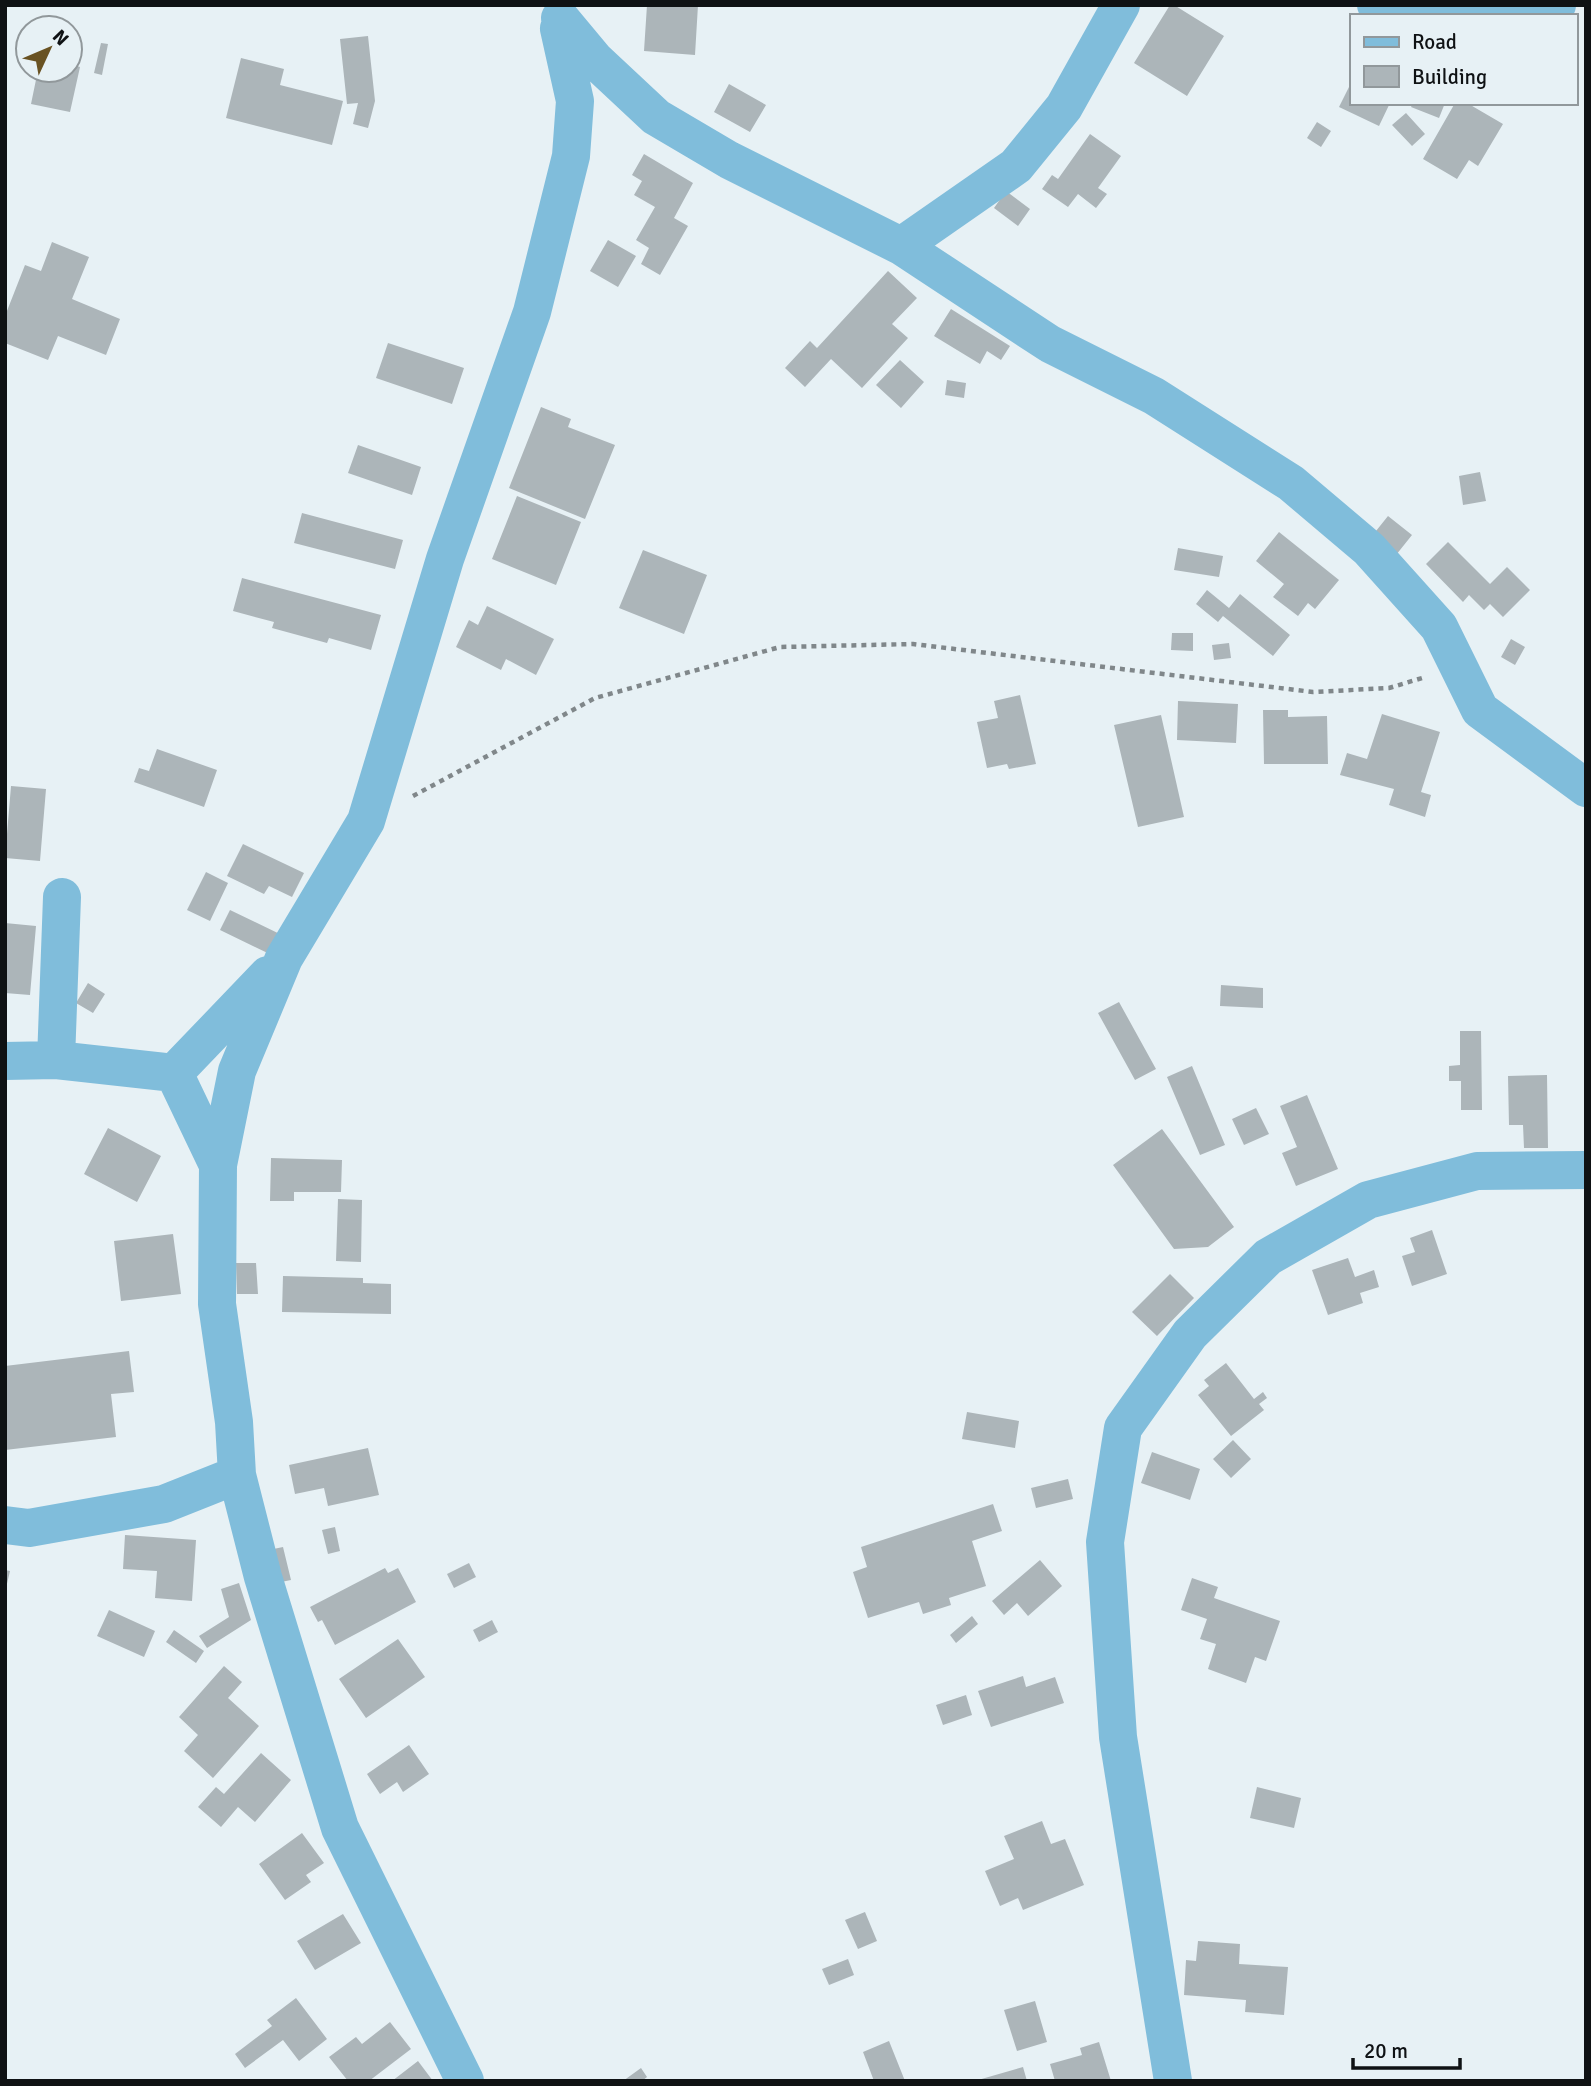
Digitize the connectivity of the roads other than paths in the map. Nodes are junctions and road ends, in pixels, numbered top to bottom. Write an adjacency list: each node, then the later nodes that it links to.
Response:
1 (1121, 5): 7 (street)
2 (1376, 5): 4 (street)
3 (1557, 5): 5 (street)
4 (1404, 14)
5 (1458, 14)
6 (558, 15): 7 (street); 10 (street)
7 (901, 246): 8 (street)
8 (1586, 788)
9 (62, 897): 11 (street)
10 (284, 958): 13 (street); 14 (street)
11 (56, 1060): 12 (street); 13 (street)
12 (5, 1061)
13 (174, 1073): 14 (street)
14 (218, 1166): 16 (street)
15 (1586, 1170): 19 (street)
16 (237, 1475): 17 (street); 18 (street)
17 (5, 1525)
18 (465, 2081)
19 (1173, 2081)

